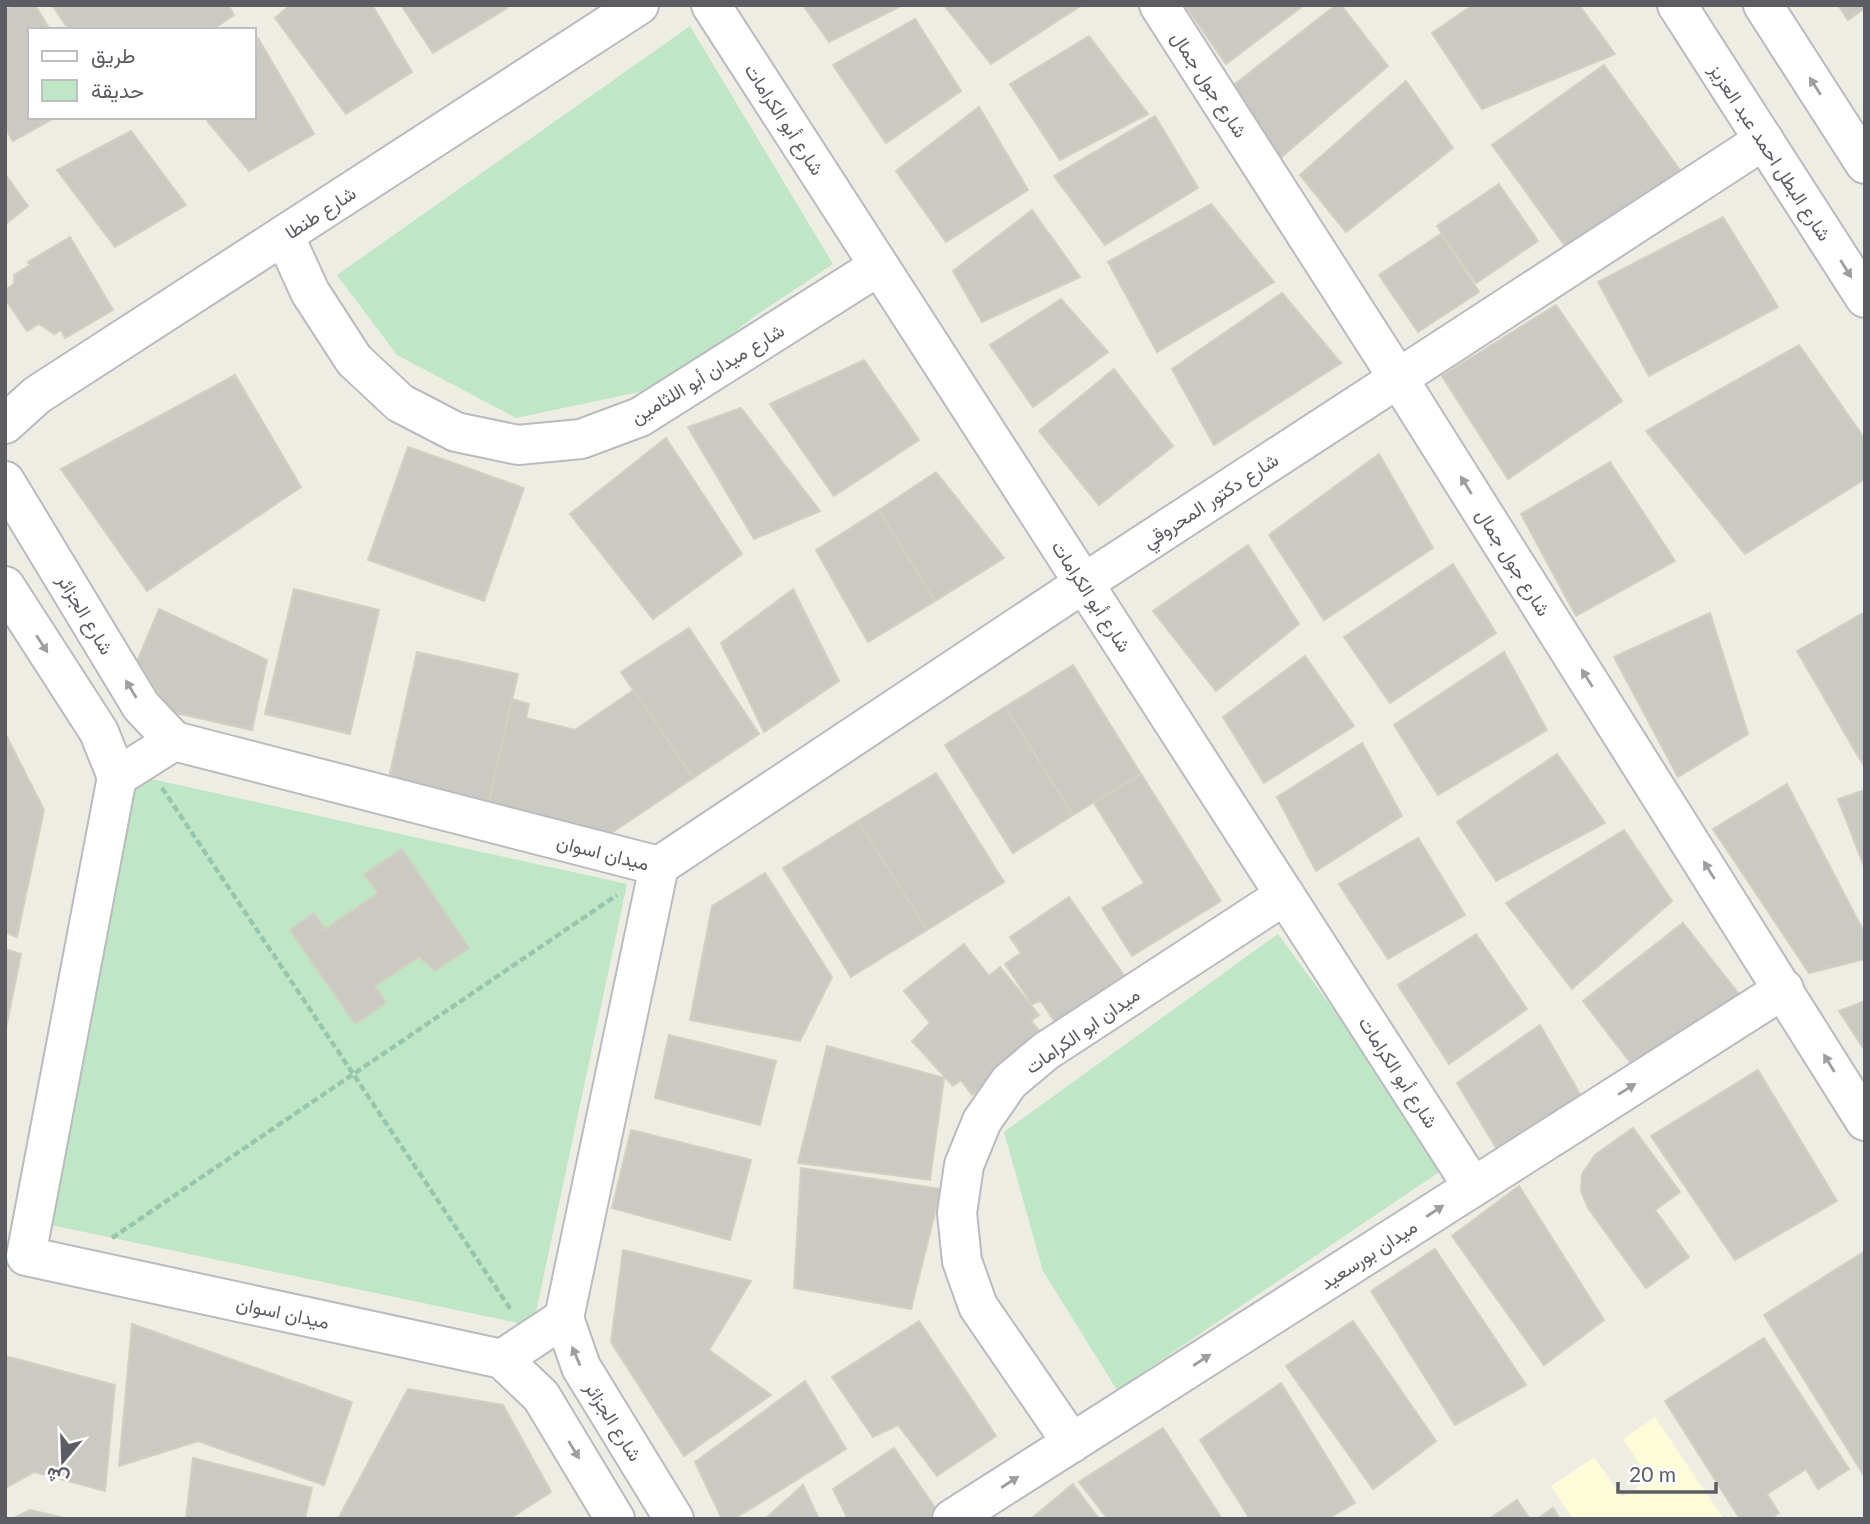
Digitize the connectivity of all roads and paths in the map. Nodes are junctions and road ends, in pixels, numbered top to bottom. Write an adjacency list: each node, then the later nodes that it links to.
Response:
1 (639, 5): 8 (street, شارع طنطا)
2 (711, 5): 9 (street, شارع أبو الكرامات)
3 (1159, 5): 11 (street, شارع جول جمال)
4 (1677, 5): 6 (street, شارع البطل احمد عبد العزيز)
5 (1763, 5): 7 (street, one-way to 5)
6 (1764, 140): 10 (street, شارع البطل احمد عبد العزيز, one-way to 10); 11 (street, شارع دكتور المحروقي)
7 (1859, 142)
8 (284, 235): 9 (street, شارع ميدان أبو اللثامين); 12 (street, شارع طنطا)
9 (879, 266): 14 (street, شارع أبو الكرامات)
10 (1865, 298)
11 (1398, 377): 14 (street, شارع دكتور المحروقي); 19 (street, شارع جول جمال, one-way to 11)
12 (5, 424)
13 (5, 481): 16 (street, شارع الجزائر, one-way to 13)
14 (1084, 583): 17 (street, شارع دكتور المحروقي); 18 (street, شارع أبو الكرامات)
15 (5, 586): 16 (street, one-way to 16)
16 (145, 759): 17 (street, ميدان اسوان); 20 (path); 23 (street, ميدان اسوان)
17 (660, 866): 20 (path); 25 (street, ميدان اسوان)
18 (1285, 895): 22 (street, شارع أبو الكرامات); 27 (street, ميدان ابو الكرامات)
19 (1784, 989): 21 (street, شارع جول جمال, one-way to 19); 22 (street, ميدان بورسعيد, one-way to 19)
20 (353, 1074): 24 (path); 26 (path)
21 (1865, 1121)
22 (1473, 1187): 27 (street, ميدان بورسعيد, one-way to 22)
23 (15, 1263): 24 (street, ميدان اسوان)
24 (71, 1266): 26 (street, ميدان اسوان)
25 (564, 1318): 26 (street); 29 (street, شارع الجزائر, one-way to 25)
26 (516, 1350): 28 (street, one-way to 28)
27 (1072, 1443): 30 (street, ميدان بورسعيد, one-way to 27)
28 (615, 1519)
29 (674, 1519)
30 (952, 1519)

